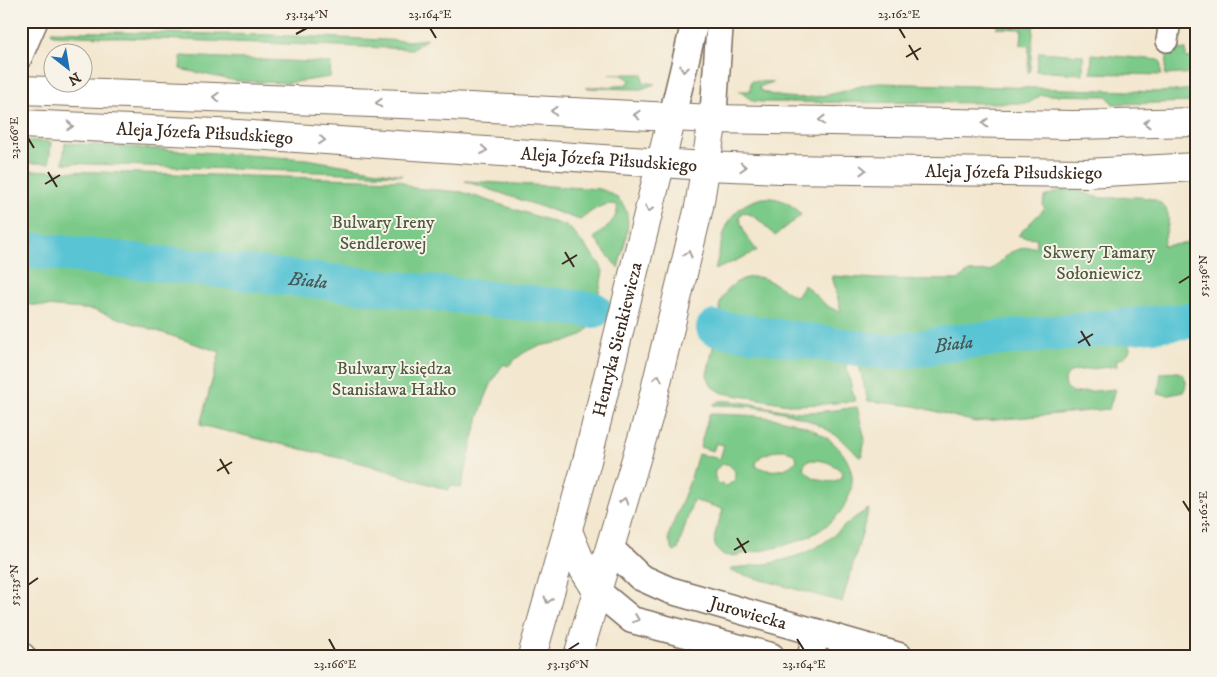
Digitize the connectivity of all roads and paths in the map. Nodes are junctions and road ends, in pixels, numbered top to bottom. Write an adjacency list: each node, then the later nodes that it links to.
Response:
1 (36, 21): 4 (street)
2 (695, 21): 6 (street, Henryka Sienkiewicza, one-way to 6)
3 (720, 21): 7 (street)
4 (21, 58)
5 (21, 90): 6 (main road, Aleja Józefa Piłsudskiego, one-way to 5)
6 (672, 117): 7 (main road, Aleja Józefa Piłsudskiego); 10 (main road, Henryka Sienkiewicza)
7 (713, 119): 8 (main road, Aleja Józefa Piłsudskiego, one-way to 7); 11 (main road)
8 (1196, 122)
9 (21, 124): 10 (main road, Aleja Józefa Piłsudskiego, one-way to 10)
10 (661, 162): 11 (main road, Aleja Józefa Piłsudskiego); 13 (main road, Henryka Sienkiewicza, one-way to 13)
11 (705, 166): 12 (main road, Aleja Józefa Piłsudskiego, one-way to 12); 14 (main road, one-way to 11)
12 (1196, 167)
13 (568, 531): 15 (main road); 19 (main road, Henryka Sienkiewicza, one-way to 19)
14 (610, 548): 15 (main road); 16 (street, Jurowiecka)
15 (597, 591): 17 (street, Jurowiecka, one-way to 17); 20 (main road)
16 (705, 600): 17 (street); 18 (street, Jurowiecka)
17 (695, 635): 21 (street, Jurowiecka)
18 (813, 644): 22 (street, Jurowiecka)
19 (532, 656)
20 (578, 656)
21 (770, 656)
22 (899, 656)

